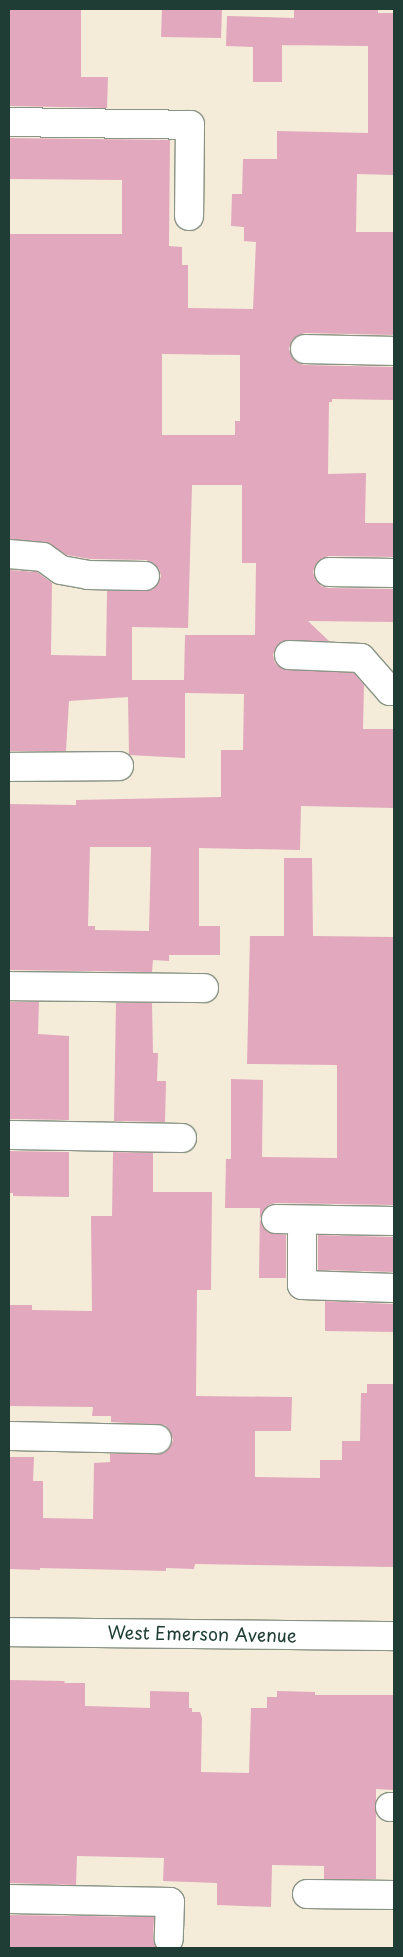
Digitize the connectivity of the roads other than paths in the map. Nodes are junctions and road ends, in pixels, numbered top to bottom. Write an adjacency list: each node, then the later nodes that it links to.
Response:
1 (9, 122): 2 (street)
2 (189, 216)
3 (305, 349): 4 (street)
4 (394, 351)
5 (9, 554): 8 (street)
6 (329, 572): 7 (street)
7 (394, 574)
8 (145, 576)
9 (289, 655): 10 (street)
10 (394, 690)
11 (119, 766): 12 (street)
12 (9, 767)
13 (9, 986): 14 (street)
14 (204, 988)
15 (9, 1135): 16 (street)
16 (182, 1138)
17 (276, 1219): 18 (street)
18 (394, 1221)
19 (302, 1235): 20 (street)
20 (394, 1288)
21 (9, 1436): 22 (street)
22 (157, 1439)
23 (9, 1632): 24 (street, West Emerson Avenue)
24 (394, 1636)
25 (307, 1894): 26 (street)
26 (394, 1895)
27 (9, 1899): 28 (street)
28 (168, 1939)

